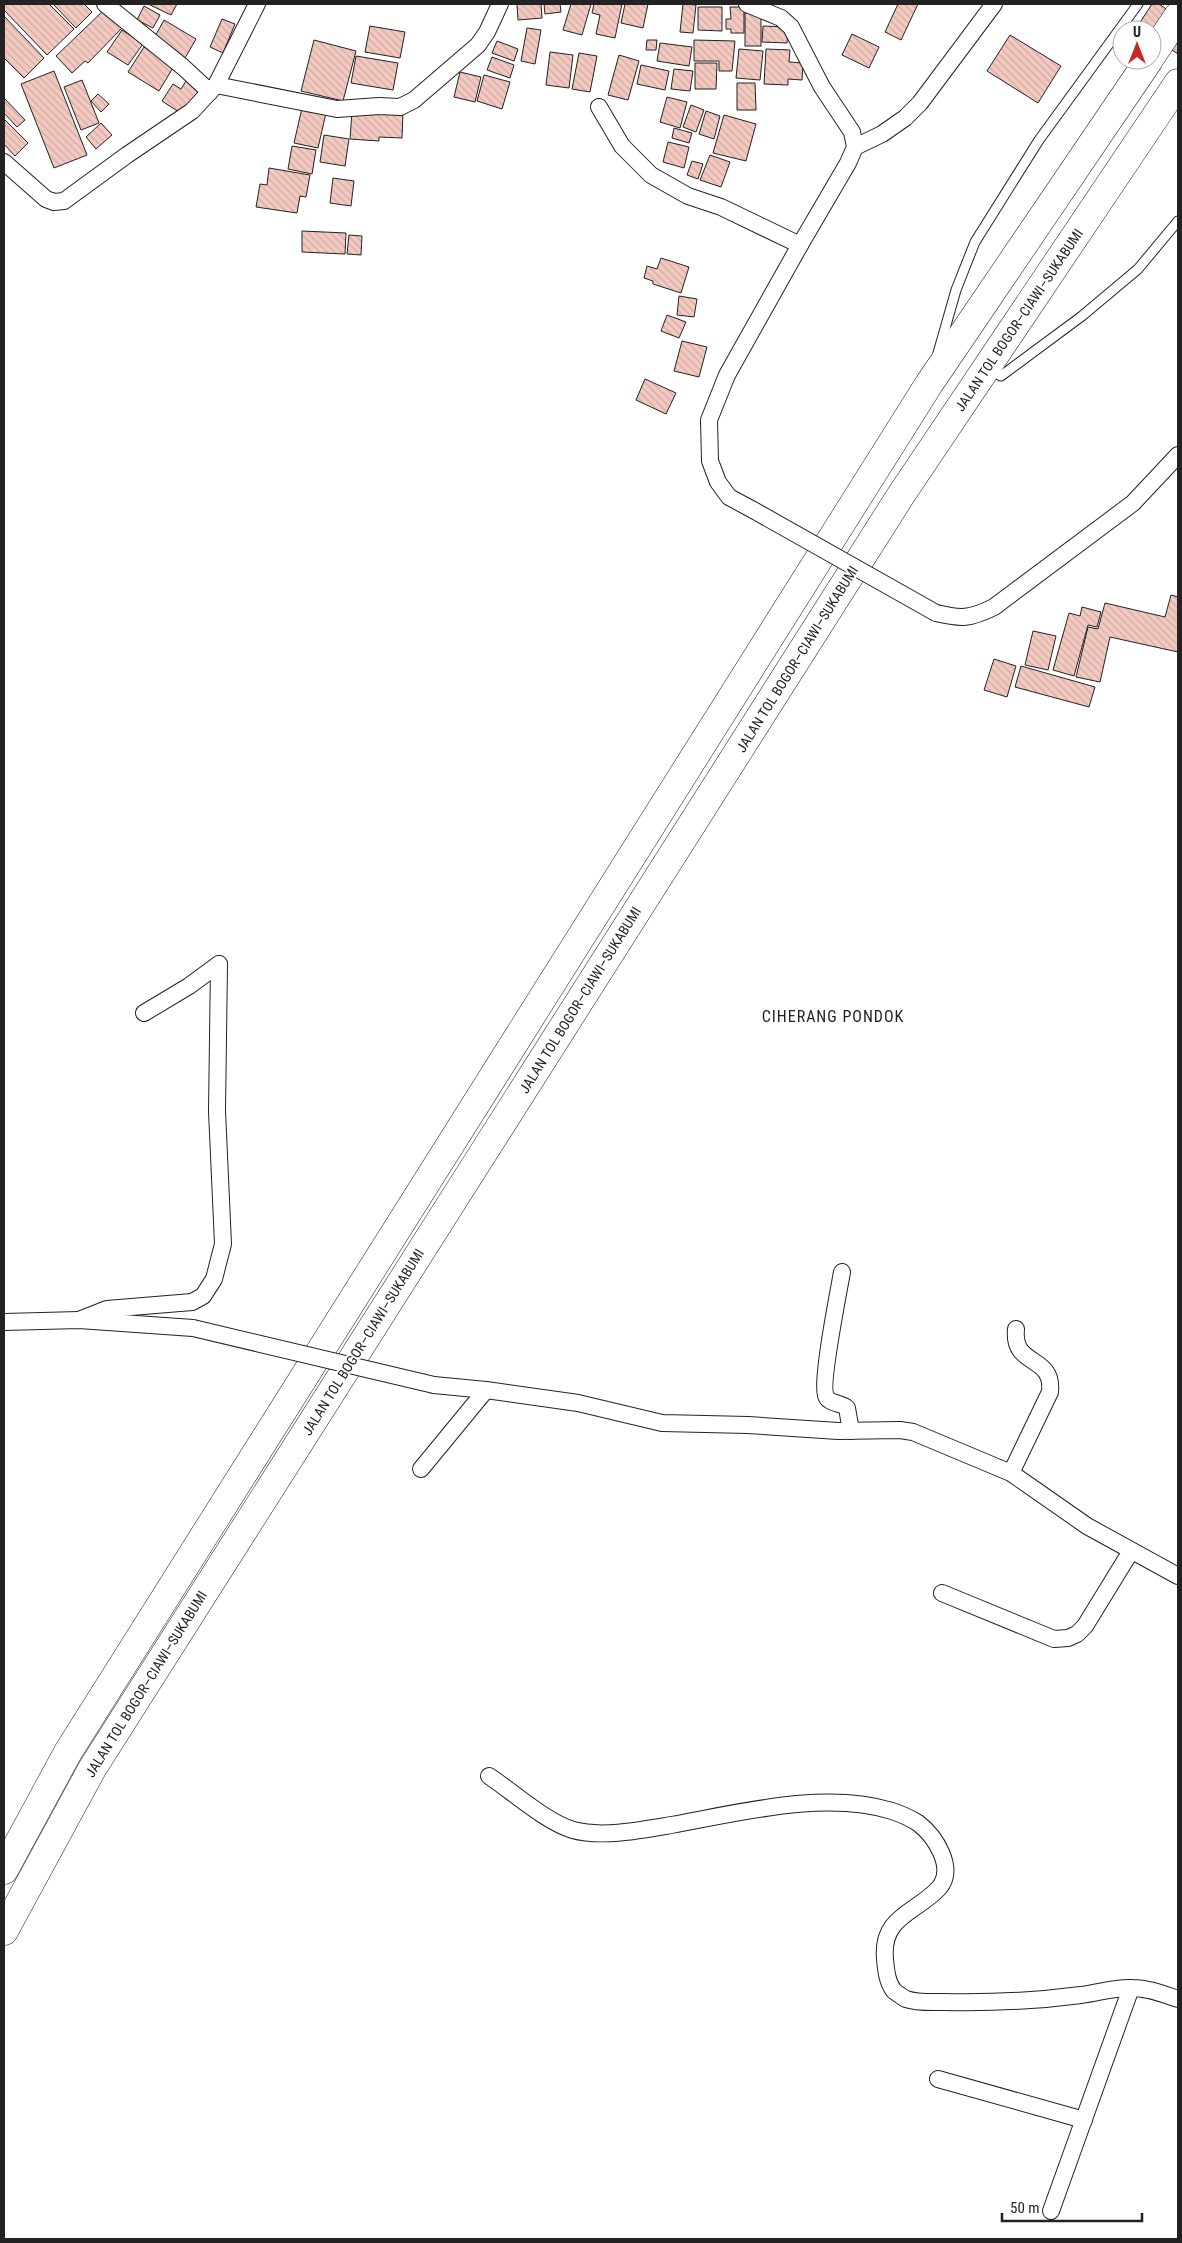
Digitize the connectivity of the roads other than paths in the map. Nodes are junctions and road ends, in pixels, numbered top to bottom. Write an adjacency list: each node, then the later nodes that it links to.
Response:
1 (105, 4): 11 (street)
2 (257, 4): 11 (street)
3 (500, 4): 11 (street)
4 (747, 4): 13 (street)
5 (994, 4): 13 (street)
6 (1138, 4): 18 (lane)
7 (1178, 16): 8 (highway)
8 (1162, 40)
9 (1142, 70): 18 (highway)
10 (1178, 83): 17 (highway, JALAN TOL BOGOR–CIAWI–SUKABUMI)
11 (213, 88): 14 (street)
12 (599, 107): 16 (street)
13 (854, 147): 16 (street)
14 (4, 162)
15 (1178, 221): 17 (lane)
16 (800, 245): 19 (street, bridge)
17 (986, 369): 34 (highway, JALAN TOL BOGOR–CIAWI–SUKABUMI)
18 (928, 384): 33 (highway)
19 (1178, 455)
20 (144, 1013): 22 (street)
21 (842, 1272): 26 (street)
22 (79, 1320): 23 (street); 25 (street, bridge)
23 (4, 1322)
24 (1016, 1329): 28 (street)
25 (486, 1390): 26 (street); 27 (street)
26 (851, 1431): 28 (street)
27 (421, 1469)
28 (1010, 1474): 29 (street)
29 (1131, 1551): 30 (street); 31 (street)
30 (1178, 1576)
31 (942, 1593)
32 (490, 1776): 35 (street)
33 (4, 1870)
34 (4, 1931)
35 (1131, 1988): 36 (street); 38 (street)
36 (1178, 1998)
37 (938, 2079): 38 (street)
38 (1084, 2120): 39 (street)
39 (1051, 2210)

